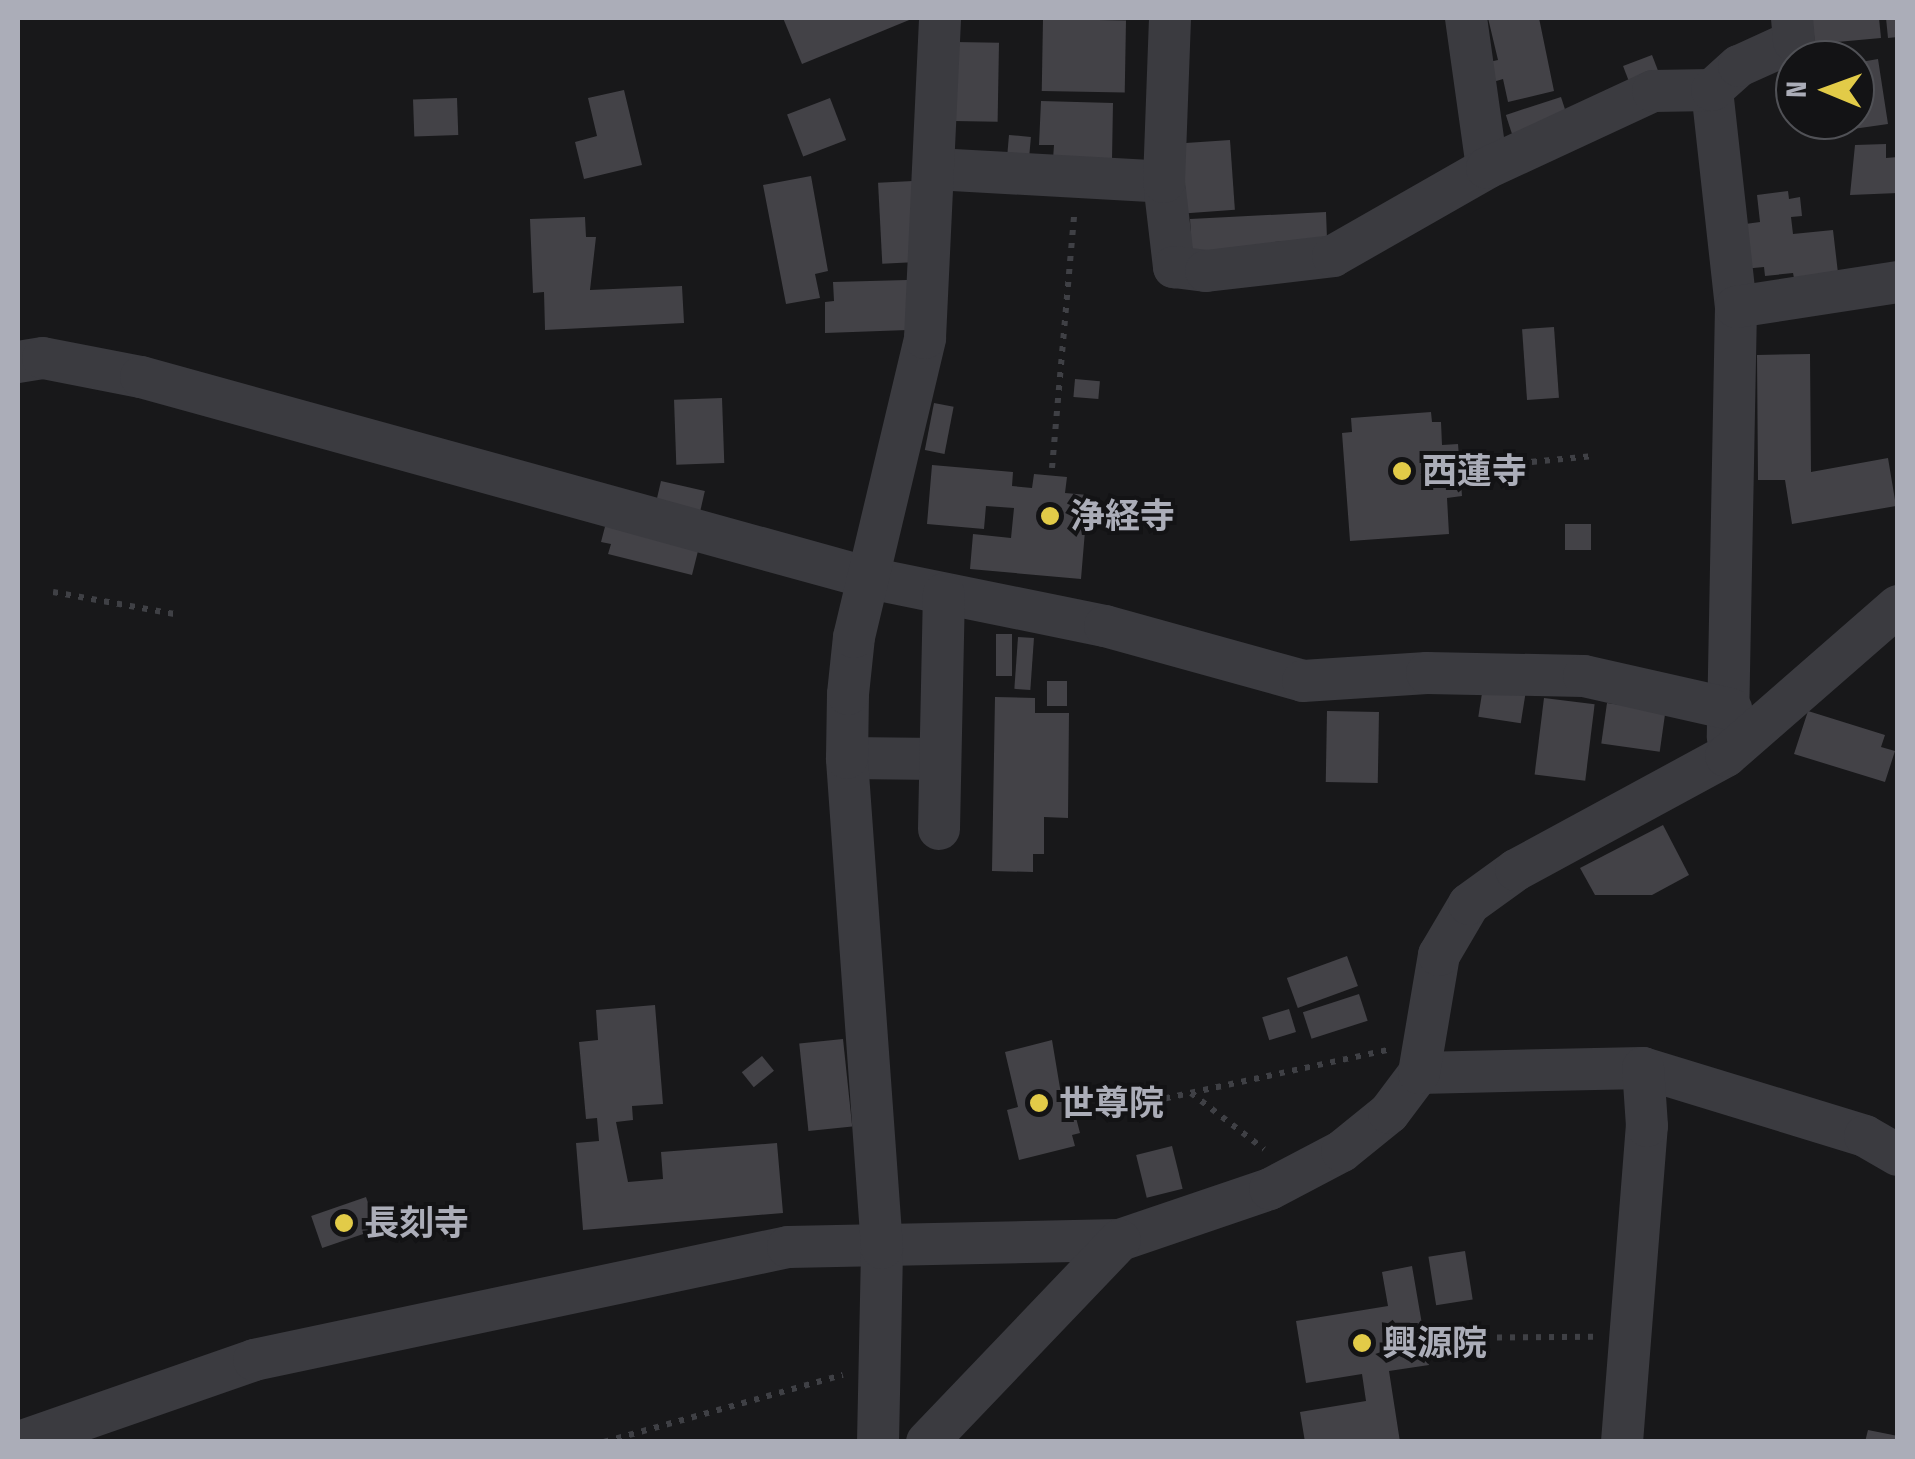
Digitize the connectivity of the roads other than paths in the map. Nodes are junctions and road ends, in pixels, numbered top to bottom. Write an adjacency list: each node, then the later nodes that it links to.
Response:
1 (940, 18): 7 (street)
2 (1170, 18): 8 (street)
3 (1466, 18): 6 (street)
4 (1792, 18): 5 (street)
5 (1712, 90): 6 (street); 10 (street)
6 (1487, 168): 8 (street)
7 (935, 169): 8 (street); 12 (street)
8 (1164, 182)
9 (1898, 282): 10 (street)
10 (1736, 307): 15 (street)
11 (18, 362): 12 (street)
12 (869, 578): 13 (street); 17 (street)
13 (944, 594): 15 (street); 18 (street)
14 (1898, 606): 16 (street)
15 (1731, 709): 16 (street)
16 (1726, 756): 20 (street)
17 (846, 758): 18 (street); 24 (street)
18 (940, 759): 19 (street)
19 (939, 829)
20 (1421, 1057): 21 (street); 23 (street)
21 (1643, 1068): 22 (street); 29 (street)
22 (1898, 1154)
23 (1120, 1240): 24 (street); 28 (street)
24 (882, 1248): 25 (street); 27 (street)
25 (66, 1434): 26 (street)
26 (19, 1442)
27 (878, 1442)
28 (927, 1442)
29 (1622, 1442)

